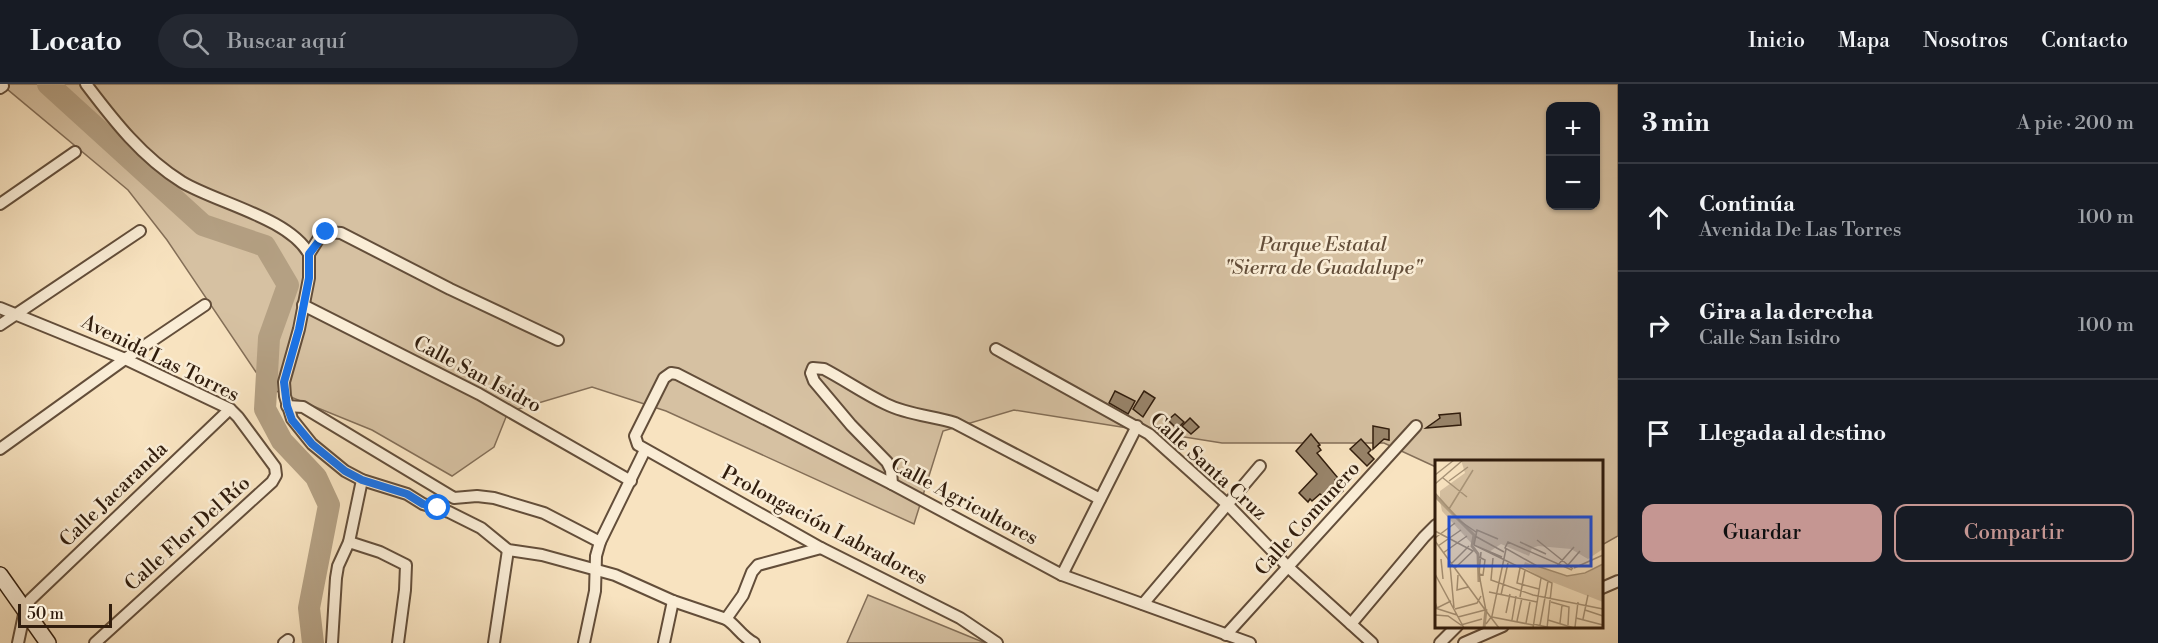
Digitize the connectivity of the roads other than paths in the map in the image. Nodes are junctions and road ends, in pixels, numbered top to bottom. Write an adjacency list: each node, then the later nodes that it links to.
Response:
1 (86, 84): 5 (street)
2 (75, 152): 3 (street)
3 (0, 204)
4 (140, 231): 9 (street)
5 (309, 254): 7 (street); 11 (street)
6 (204, 305): 13 (street)
7 (303, 305): 15 (street); 24 (street, Calle San Isidro)
8 (0, 308): 9 (street, Avenida Las Torres)
9 (15, 314): 10 (street); 13 (street, Avenida Las Torres)
10 (0, 325)
11 (558, 340)
12 (996, 349): 17 (street, Calle Santa Cruz)
13 (125, 359): 16 (street, Avenida Las Torres); 19 (street)
14 (671, 373): 20 (street, Prolongación Labradores); 25 (street, Calle Agricultores)
15 (287, 406): 23 (street); 26 (street)
16 (230, 409): 22 (street, Avenida Las Torres); 43 (street, Calle Jacaranda)
17 (1137, 426): 27 (street); 28 (street, Calle Santa Cruz)
18 (1416, 426): 35 (street, Calle Comunero)
19 (0, 449)
20 (645, 450): 24 (street); 33 (street, Prolongación Labradores)
21 (1260, 466): 28 (street)
22 (276, 475): 52 (street, Calle Flor Del Río)
23 (362, 480): 29 (street); 31 (street)
24 (631, 481): 32 (street)
25 (892, 484): 27 (street); 37 (street, Calle Agricultores)
26 (454, 498): 29 (street); 32 (street)
27 (1100, 499): 37 (street)
28 (1228, 505): 35 (street, Calle Santa Cruz); 42 (street)
29 (449, 512): 34 (street)
30 (1435, 527): 45 (street)
31 (349, 542): 53 (street); 54 (street)
32 (600, 542): 36 (street)
33 (821, 548): 44 (street); 59 (street, Prolongación Labradores)
34 (508, 550): 36 (street); 55 (street)
35 (1288, 567): 45 (street, Calle Santa Cruz); 48 (street, Calle Comunero)
36 (595, 569): 41 (street); 56 (street)
37 (1062, 574): 42 (street, Calle Agricultores)
38 (0, 575): 43 (street)
39 (1618, 581): 40 (street)
40 (1603, 588)
41 (673, 601): 44 (street); 57 (street)
42 (1143, 604): 48 (street, Calle Agricultores)
43 (25, 610): 50 (street); 51 (street)
44 (726, 619): 49 (street)
45 (1352, 624): 61 (street, Calle Santa Cruz)
46 (1456, 628): 62 (street)
47 (1501, 628): 63 (street)
48 (1226, 635): 60 (street, Calle Agricultores)
49 (738, 638): 58 (street)
50 (18, 643)
51 (48, 643)
52 (95, 643)
53 (332, 643)
54 (398, 643)
55 (494, 643)
56 (584, 643)
57 (664, 643)
58 (754, 643)
59 (997, 643)
60 (1250, 643)
61 (1372, 643)
62 (1440, 643)
63 (1464, 643)

